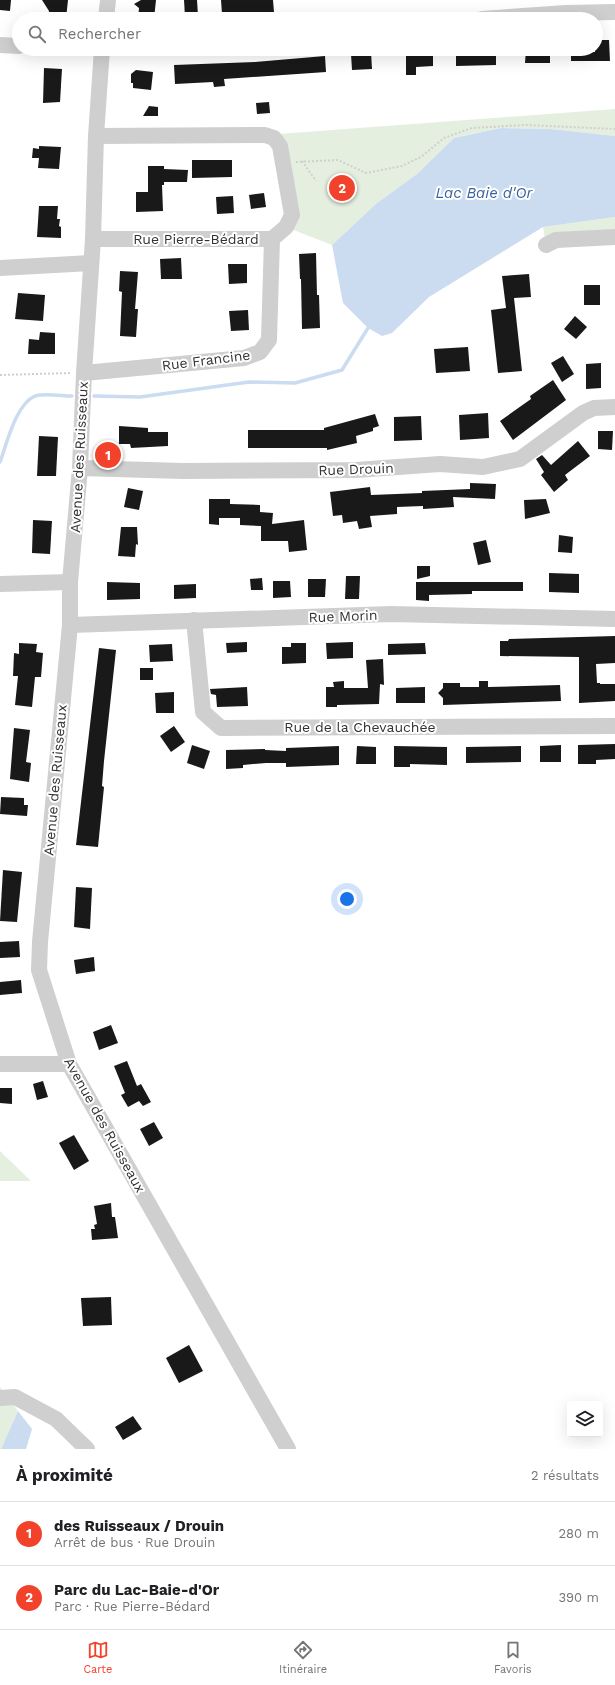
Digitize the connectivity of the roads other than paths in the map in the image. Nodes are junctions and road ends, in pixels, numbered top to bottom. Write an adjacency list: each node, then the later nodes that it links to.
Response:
1 (108, 0): 2 (street)
2 (107, 12)
3 (603, 12): 4 (street)
4 (615, 12)
5 (0, 45): 6 (street)
6 (12, 46)
7 (102, 56): 8 (street, Avenue des Ruisseaux)
8 (96, 136): 10 (street, Avenue des Ruisseaux); 11 (street, Rue Pierre-Bédard)
9 (615, 237): 12 (street)
10 (93, 239): 11 (street, Rue Pierre-Bédard); 13 (street, Avenue des Ruisseaux)
11 (272, 239): 15 (street, Rue Francine)
12 (546, 245)
13 (91, 263): 14 (street); 15 (street, Avenue des Ruisseaux)
14 (0, 268)
15 (84, 373): 17 (street, Avenue des Ruisseaux)
16 (615, 407): 17 (street, Rue Drouin)
17 (80, 468): 18 (street, Avenue des Ruisseaux)
18 (70, 582): 19 (street); 22 (street, Avenue des Ruisseaux)
19 (0, 584)
20 (615, 619): 21 (street, Rue Morin)
21 (194, 620): 22 (street, Rue Morin); 23 (street, Rue de la Chevauchée)
22 (70, 625): 25 (street, Avenue des Ruisseaux)
23 (615, 726)
24 (0, 1064): 25 (street)
25 (69, 1064): 28 (street, Avenue des Ruisseaux)
26 (0, 1398): 27 (street)
27 (87, 1449)
28 (288, 1449)

